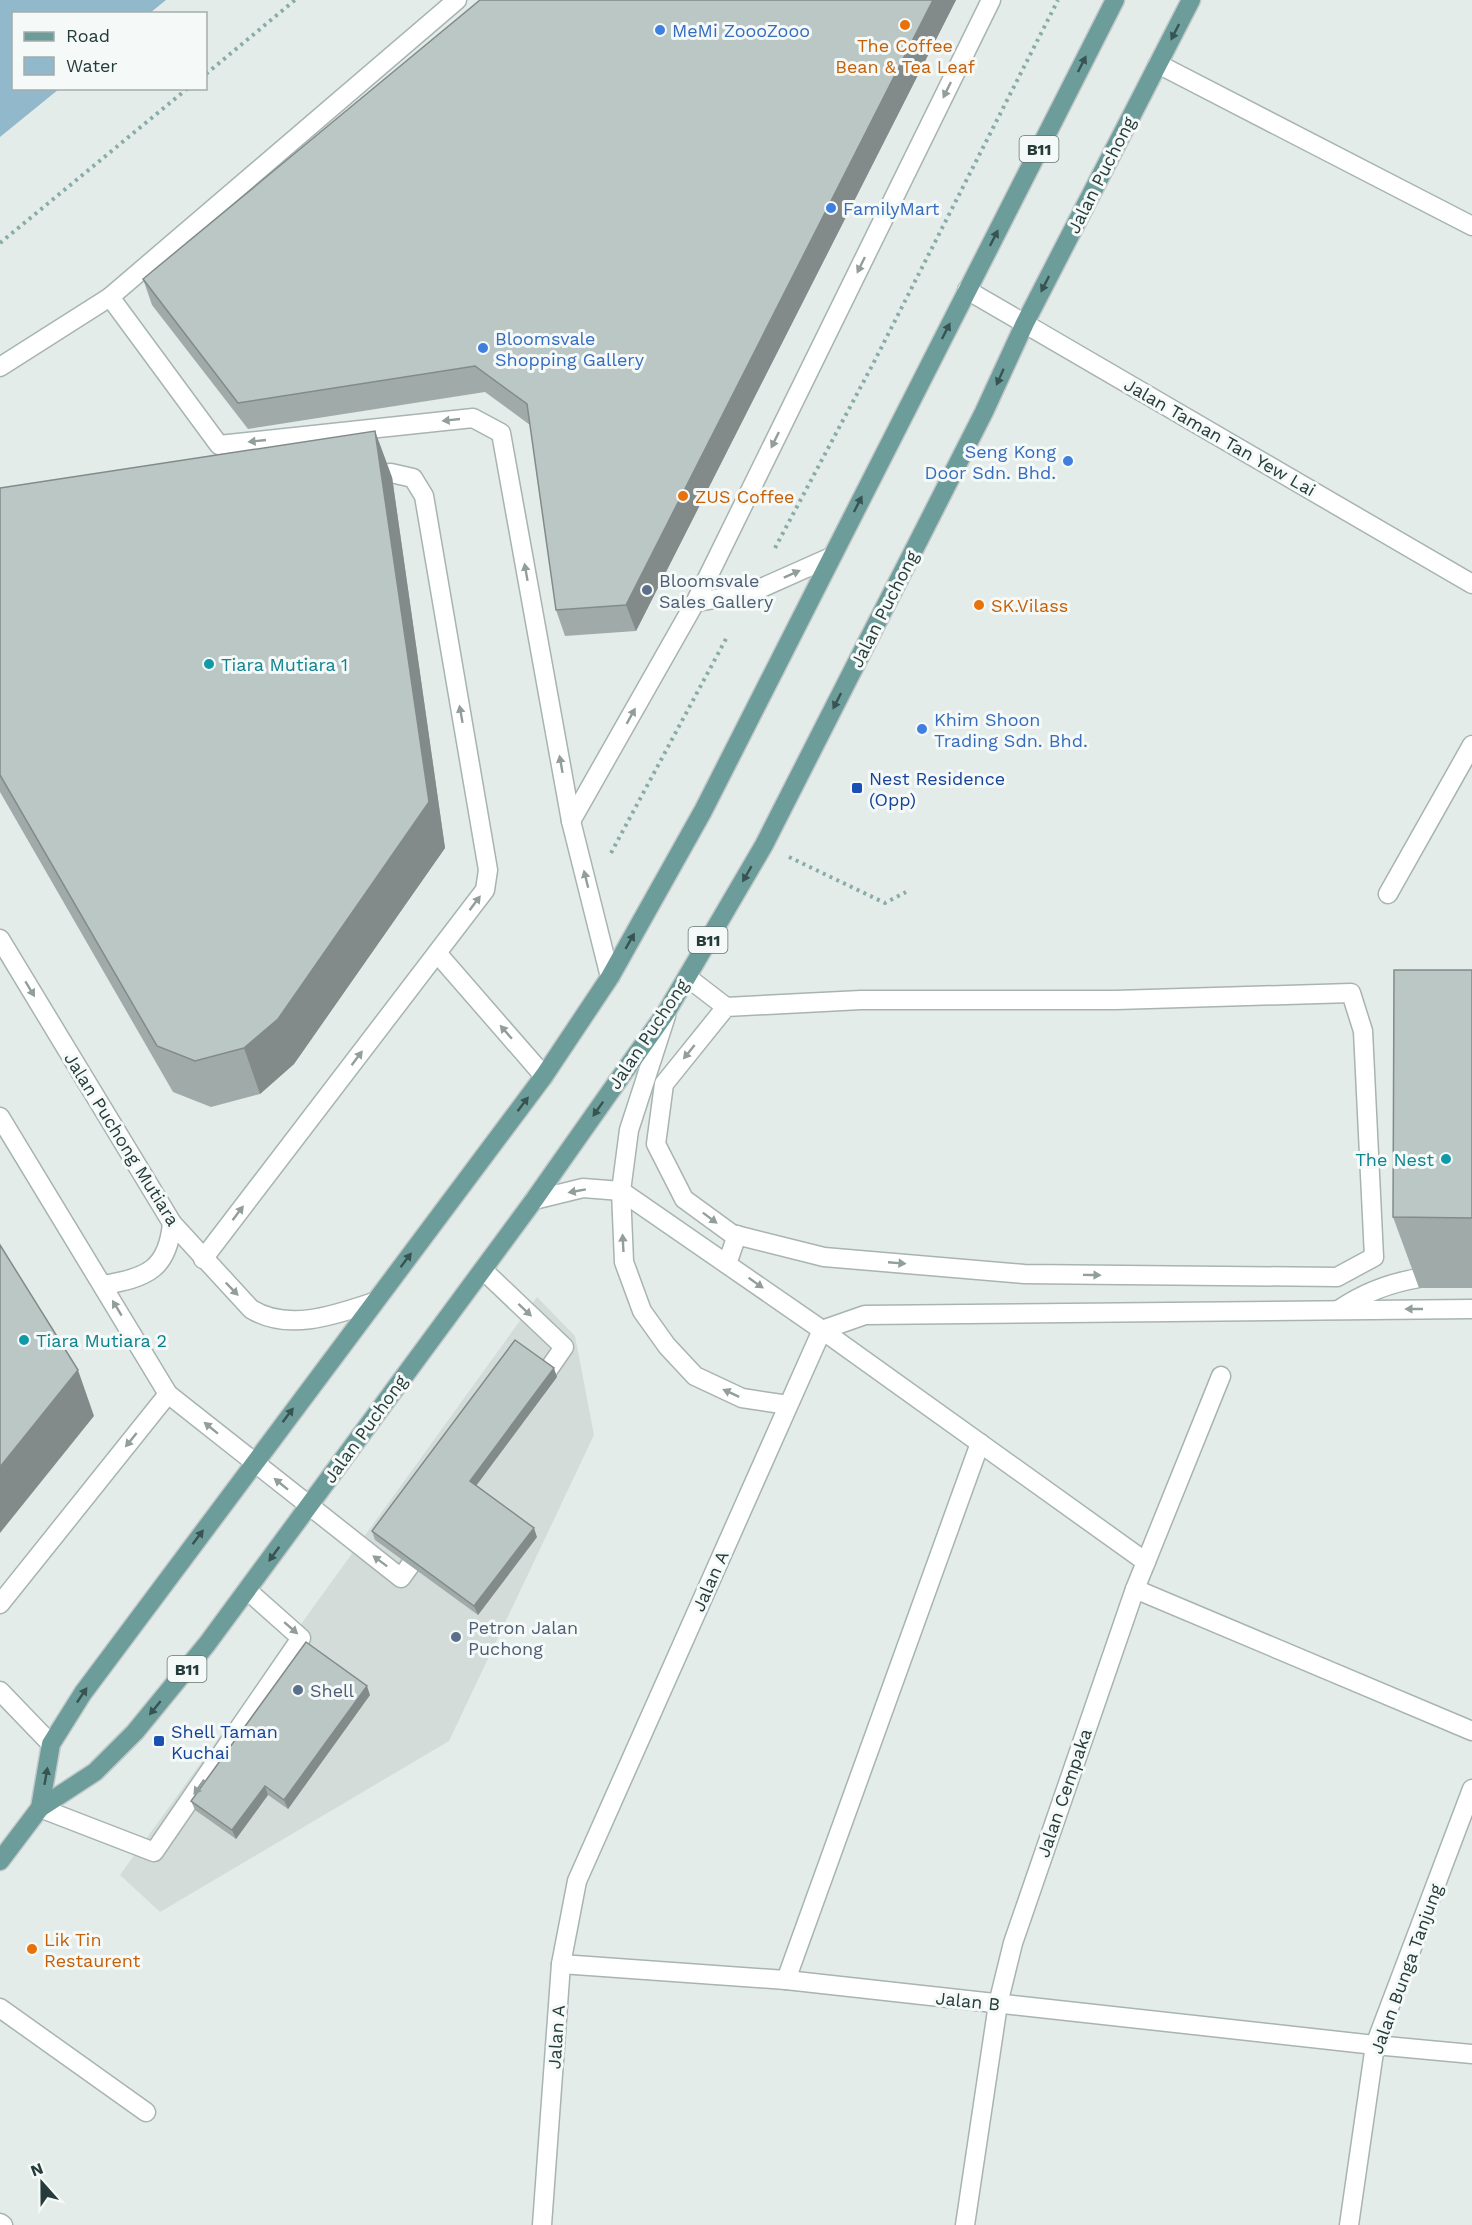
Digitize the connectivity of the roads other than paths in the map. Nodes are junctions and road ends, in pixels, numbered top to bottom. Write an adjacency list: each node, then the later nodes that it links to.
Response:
1 (457, 0): 8 (street)
2 (991, 0): 14 (street, one-way to 14)
3 (1114, 0): 7 (main road, Jalan Puchong / B11, one-way to 3)
4 (1191, 0): 5 (main road, Jalan Puchong / B11, one-way to 5)
5 (1158, 64): 6 (street); 9 (main road, Jalan Puchong / B11, one-way to 9)
6 (1472, 226)
7 (967, 290): 9 (street, Jalan Taman Tan Yew Lai); 12 (main road, Jalan Puchong / B11, one-way to 7)
8 (110, 297): 10 (street); 16 (street, one-way to 8)
9 (1024, 323): 13 (street, Jalan Taman Tan Yew Lai); 21 (main road, Jalan Puchong / B11, one-way to 21)
10 (0, 367)
11 (355, 478): 19 (street, one-way to 11)
12 (831, 557): 14 (street, one-way to 12); 20 (main road, Jalan Puchong / B11, one-way to 12)
13 (1472, 584)
14 (697, 599): 16 (street, one-way to 14)
15 (1472, 745): 17 (street)
16 (571, 821): 20 (street, one-way to 16)
17 (1388, 894)
18 (0, 939): 28 (street, Jalan Puchong Mutiara, one-way to 28)
19 (437, 953): 24 (street, one-way to 19); 30 (street, one-way to 19)
20 (610, 977): 24 (main road, Jalan Puchong / B11)
21 (687, 977): 22 (street); 23 (main road, Jalan Puchong / B11)
22 (726, 1007): 29 (street, one-way to 29); 29 (street, one-way to 22)
23 (667, 1011): 26 (street); 27 (main road, Jalan Puchong / B11, one-way to 27)
24 (544, 1076): 35 (main road, Jalan Puchong / B11, one-way to 24)
25 (0, 1117): 34 (street)
26 (621, 1191): 27 (street, one-way to 27); 31 (street); 42 (street, one-way to 26)
27 (534, 1200): 32 (main road, Jalan Puchong / B11)
28 (172, 1223): 30 (street, Jalan Puchong Mutiara); 34 (street)
29 (737, 1235): 31 (street)
30 (203, 1259): 35 (street, Jalan Puchong Mutiara, one-way to 35)
31 (727, 1264): 38 (street, one-way to 38)
32 (483, 1270): 41 (street, one-way to 41); 45 (main road, Jalan Puchong / B11)
33 (1419, 1278): 36 (street)
34 (103, 1285): 40 (street, one-way to 34)
35 (374, 1302): 44 (main road, Jalan Puchong / B11, one-way to 35)
36 (1340, 1309): 37 (street, one-way to 36); 38 (street)
37 (1472, 1309)
38 (822, 1330): 42 (street, Jalan A); 43 (street)
39 (1221, 1376): 47 (street, Jalan Cempaka)
40 (168, 1394): 44 (street, one-way to 40); 50 (street, one-way to 50)
41 (524, 1405)
42 (788, 1405): 57 (street, Jalan A)
43 (980, 1443): 47 (street); 58 (street)
44 (253, 1462): 45 (street, one-way to 44); 53 (main road, Jalan Puchong / B11, one-way to 44)
45 (308, 1506): 46 (street, one-way to 45); 49 (main road, Jalan Puchong / B11, one-way to 49)
46 (435, 1530)
47 (1146, 1562): 48 (street, Jalan Cempaka)
48 (1135, 1589): 52 (street); 59 (street, Jalan Cempaka)
49 (247, 1590): 55 (main road, Jalan Puchong / B11, one-way to 55); 55 (street, one-way to 55)
50 (0, 1604)
51 (0, 1691): 53 (street)
52 (1472, 1731)
53 (51, 1744): 55 (main road, Jalan Puchong / B11, one-way to 53)
54 (1472, 1789): 61 (street, Jalan Bunga Tanjung)
55 (40, 1808): 56 (main road, Jalan Puchong / B11)
56 (0, 1861)
57 (561, 1964): 58 (street, Jalan B); 64 (street, Jalan A)
58 (786, 1980): 59 (street, Jalan B)
59 (999, 2004): 61 (street, Jalan B); 65 (street, Jalan Cempaka)
60 (0, 2008): 63 (street)
61 (1375, 2045): 62 (street, Jalan B); 66 (street, Jalan Bunga Tanjung)
62 (1472, 2054)
63 (146, 2112)
64 (542, 2225)
65 (965, 2225)
66 (1349, 2225)

